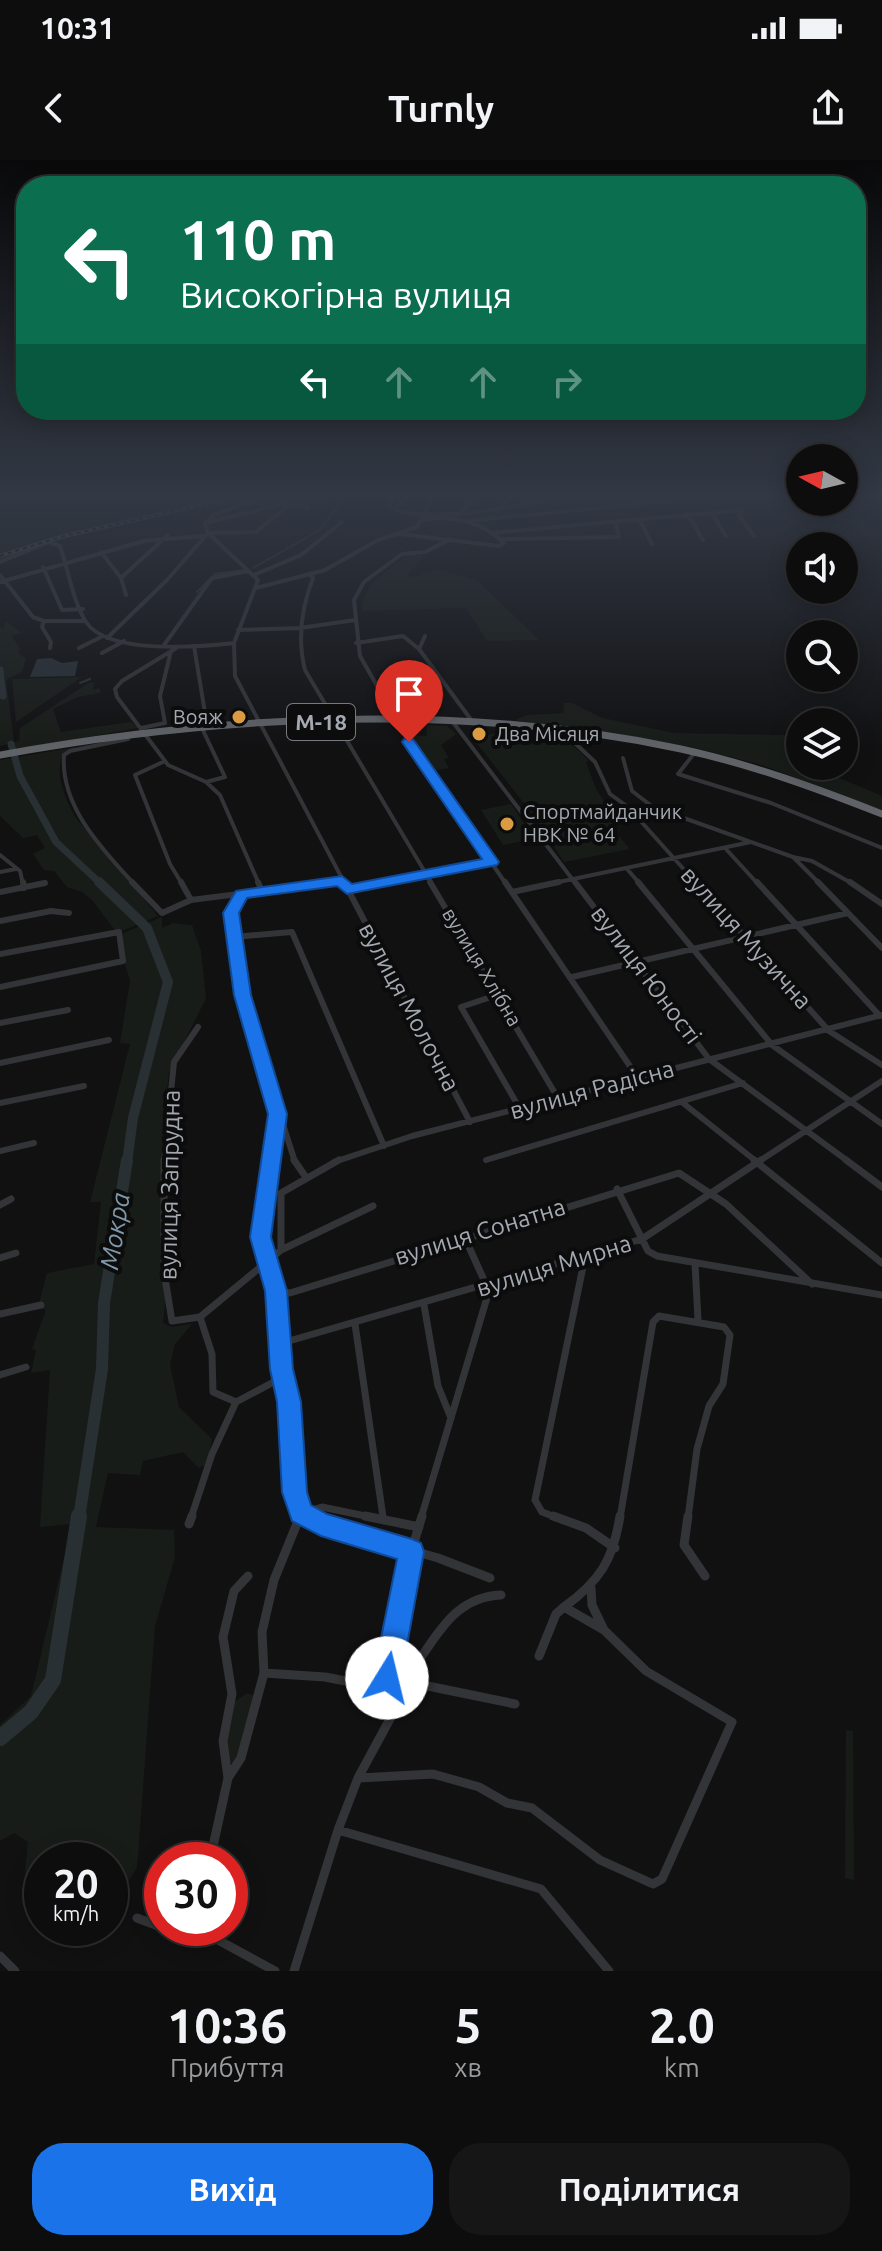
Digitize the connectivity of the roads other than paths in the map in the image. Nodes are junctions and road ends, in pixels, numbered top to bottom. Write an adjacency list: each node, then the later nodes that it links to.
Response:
1 (49, 580): 13 (street)
2 (73, 580): 13 (street)
3 (121, 580): 12 (street)
4 (167, 580): 20 (street)
5 (211, 580): 24 (street)
6 (258, 580): 11 (street)
7 (291, 580): 11 (street)
8 (312, 580): 17 (street, вулиця Хлібна)
9 (368, 580): 14 (street)
10 (2, 582): 15 (street)
11 (256, 588): 18 (street, вулиця Молочна)
12 (126, 595)
13 (83, 609): 16 (street)
14 (355, 620): 17 (street); 23 (street)
15 (44, 621): 16 (street); 27 (street)
16 (85, 621): 20 (street)
17 (300, 628): 18 (street); 35 (street, вулиця Хлібна)
18 (238, 630): 22 (street, вулиця Молочна)
19 (425, 636): 29 (street)
20 (104, 637): 21 (street); 28 (street)
21 (124, 641): 24 (street); 31 (street)
22 (234, 643): 25 (street); 36 (street, вулиця Молочна)
23 (356, 643): 29 (street); 32 (street)
24 (164, 645): 26 (street)
25 (194, 646): 26 (street); 37 (street)
26 (178, 647): 30 (street)
27 (50, 648)
28 (79, 648)
29 (419, 649): 34 (street)
30 (171, 651): 39 (street); 39 (street)
31 (102, 653)
32 (397, 721): 33 (highway, М-18); 35 (highway, М-18); 52 (street)
33 (452, 721): 34 (highway, М-18); 57 (street, вулиця Юності)
34 (472, 721): 38 (highway, М-18)
35 (333, 722): 36 (highway, М-18); 56 (street, вулиця Хлібна)
36 (258, 724): 37 (highway, М-18); 58 (street, вулиця Молочна)
37 (204, 725): 39 (highway, М-18); 44 (street)
38 (559, 728): 40 (highway, М-18); 51 (street, вулиця Музична)
39 (144, 732): 41 (highway, М-18); 43 (street); 66 (street)
40 (696, 751): 45 (highway, М-18); 48 (street)
41 (0, 757)
42 (623, 758): 46 (street)
43 (165, 761): 44 (street); 66 (street)
44 (206, 782): 62 (street)
45 (882, 814)
46 (753, 842): 47 (street); 50 (street)
47 (724, 848): 51 (street); 71 (street)
48 (882, 848)
49 (0, 855): 53 (street)
50 (793, 857): 67 (street); 69 (street)
51 (676, 859): 54 (street); 73 (street, вулиця Музична)
52 (491, 862): 56 (street); 64 (street)
53 (16, 869): 55 (street); 60 (street)
54 (627, 869): 57 (street); 75 (street)
55 (0, 872)
56 (425, 874): 61 (street); 80 (street, вулиця Хлібна)
57 (575, 879): 64 (street); 77 (street, вулиця Юності)
58 (342, 881): 61 (street, вулиця Молочна); 62 (street)
59 (45, 883): 60 (street)
60 (24, 888): 63 (street)
61 (347, 890): 101 (street, вулиця Молочна)
62 (262, 891): 65 (street)
63 (0, 892)
64 (512, 892): 78 (street)
65 (242, 894): 66 (street); 72 (street)
66 (191, 900)
67 (882, 904)
68 (69, 913): 70 (street)
69 (848, 913): 71 (street); 74 (street)
70 (0, 921)
71 (799, 925): 73 (street); 82 (street)
72 (234, 937): 100 (street); 105 (street)
73 (745, 937): 75 (street); 85 (street, вулиця Музична)
74 (882, 948)
75 (692, 950): 77 (street); 87 (street)
76 (0, 954): 79 (street)
77 (637, 963): 78 (street); 88 (street, вулиця Юності)
78 (572, 977): 91 (street)
79 (0, 987)
80 (500, 994): 95 (street, вулиця Хлібна); 99 (street)
81 (68, 1010): 83 (street)
82 (881, 1016): 85 (street, вулиця Радісна)
83 (0, 1023)
84 (198, 1027): 132 (street, вулиця Запрудна)
85 (829, 1031): 87 (street, вулиця Радісна); 90 (street, вулиця Музична)
86 (109, 1040): 89 (street)
87 (772, 1045): 88 (street, вулиця Радісна); 96 (street)
88 (709, 1059): 91 (street, вулиця Радісна); 93 (street, вулиця Юності)
89 (0, 1063)
90 (882, 1065)
91 (638, 1078): 95 (street, вулиця Радісна)
92 (882, 1081): 96 (street, вулиця Мирна)
93 (743, 1083): 98 (street); 103 (street, вулиця Юності)
94 (84, 1086): 97 (street)
95 (559, 1100): 99 (street, вулиця Радісна)
96 (852, 1101): 102 (street); 103 (street, вулиця Мирна)
97 (0, 1103)
98 (683, 1103): 107 (street); 108 (street)
99 (520, 1109): 101 (street, вулиця Радісна)
100 (277, 1114): 109 (street); 122 (street)
101 (470, 1122): 105 (street, вулиця Радісна)
102 (882, 1124)
103 (808, 1131): 108 (street, вулиця Мирна); 110 (street, вулиця Юності)
104 (34, 1143): 106 (street)
105 (384, 1146): 109 (street, вулиця Радісна)
106 (0, 1151)
107 (486, 1160)
108 (759, 1163): 112 (street, вулиця Мирна); 123 (street)
109 (305, 1176): 118 (street)
110 (882, 1187)
111 (617, 1189): 112 (street, вулиця Сонатна); 116 (street, вулиця Сонатна); 117 (street)
112 (711, 1193): 117 (street, вулиця Мирна); 125 (street)
113 (11, 1199): 114 (street)
114 (0, 1205)
115 (373, 1206): 118 (street)
116 (464, 1236): 126 (street); 127 (street, вулиця Сонатна)
117 (642, 1239): 120 (street, вулиця Мирна); 124 (street)
118 (281, 1250): 122 (street)
119 (16, 1253): 121 (street)
120 (585, 1257): 126 (street, вулиця Мирна); 145 (street)
121 (0, 1258)
122 (269, 1258): 127 (street); 132 (street)
123 (882, 1263)
124 (695, 1264): 125 (street); 133 (street)
125 (812, 1284): 128 (street)
126 (488, 1285): 130 (street, вулиця Мирна); 140 (street)
127 (276, 1291): 135 (street)
128 (882, 1295)
129 (41, 1305): 131 (street)
130 (424, 1305): 134 (street, вулиця Мирна); 140 (street)
131 (0, 1314)
132 (200, 1317): 139 (street)
133 (698, 1320): 145 (street); 148 (street)
134 (355, 1324): 135 (street, вулиця Мирна); 142 (street)
135 (282, 1343): 138 (street)
136 (26, 1367): 137 (street)
137 (0, 1375)
138 (283, 1377): 139 (street); 141 (street)
139 (236, 1402): 143 (street)
140 (451, 1418): 144 (street)
141 (301, 1513): 142 (street); 146 (street); 155 (street)
142 (383, 1517): 144 (street)
143 (189, 1524)
144 (419, 1527): 146 (street)
145 (615, 1548): 150 (street)
146 (412, 1552): 149 (street); 156 (street)
147 (248, 1576): 159 (street)
148 (705, 1576)
149 (490, 1578)
150 (591, 1588): 152 (street); 153 (street)
151 (501, 1595): 156 (street)
152 (564, 1607): 153 (street); 154 (street)
153 (604, 1630): 160 (street)
154 (539, 1656)
155 (264, 1673): 156 (street); 159 (street)
156 (387, 1683): 158 (street)
157 (515, 1704): 158 (street)
158 (391, 1717): 160 (street)
159 (228, 1778): 162 (street)
160 (358, 1778): 161 (street)
161 (338, 1830): 169 (street); 170 (street)
162 (214, 1842)
163 (137, 1918): 164 (street)
164 (144, 1921)
165 (229, 1946): 168 (street)
166 (0, 1956): 167 (street)
167 (15, 1971)
168 (275, 1971)
169 (294, 1971)
170 (609, 1971)

